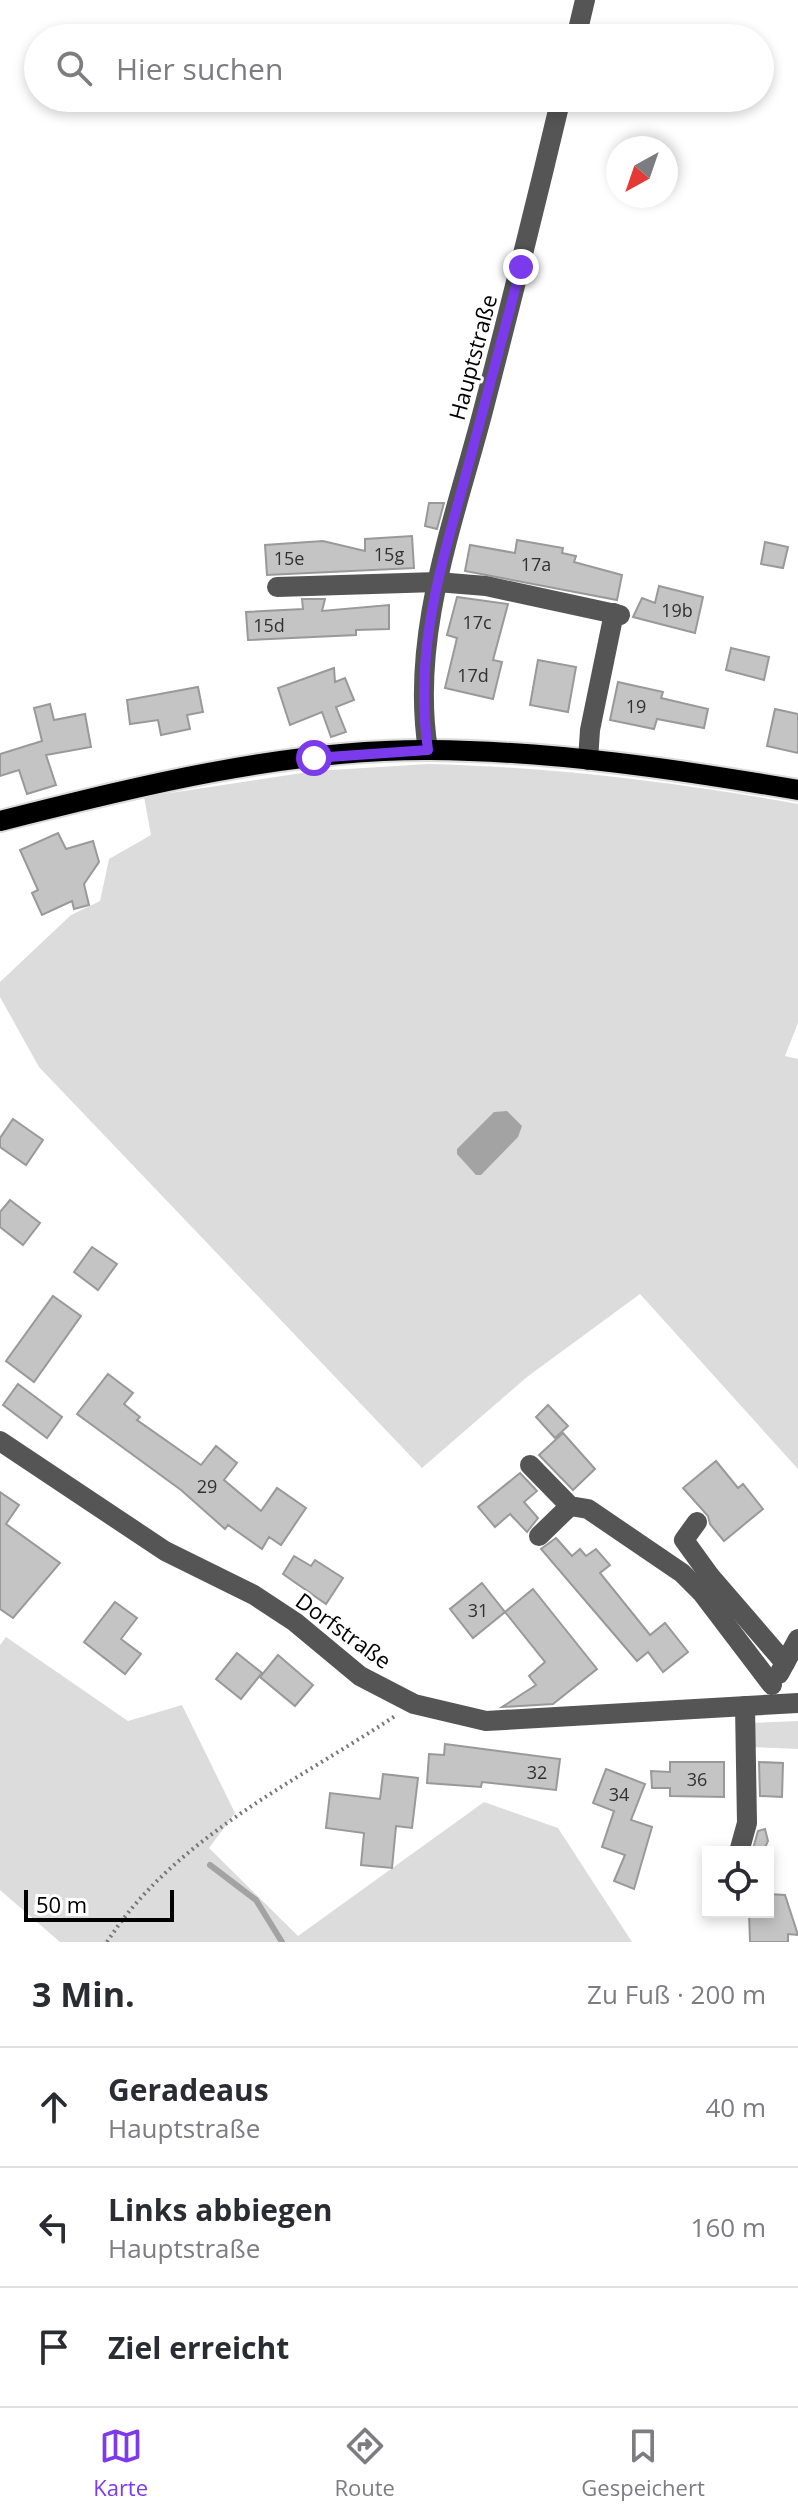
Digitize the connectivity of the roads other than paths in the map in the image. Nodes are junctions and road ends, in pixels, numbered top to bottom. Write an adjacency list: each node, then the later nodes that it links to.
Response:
1 (585, 0): 2 (street)
2 (579, 24)
3 (558, 112): 4 (street, Hauptstraße)
4 (437, 582): 5 (street); 6 (street, Hauptstraße); 7 (street)
5 (277, 587)
6 (428, 750): 7 (main road); 9 (main road)
7 (588, 760): 8 (main road)
8 (798, 790)
9 (0, 821)
10 (0, 1441): 19 (street, Dorfstraße)
11 (530, 1465): 12 (street)
12 (570, 1506): 14 (street); 17 (street)
13 (697, 1522): 16 (street)
14 (539, 1536)
15 (798, 1639): 16 (street)
16 (785, 1663): 17 (street)
17 (772, 1685): 19 (street)
18 (798, 1703): 19 (street, Dorfstraße)
19 (753, 1706): 20 (street)
20 (741, 1846)

